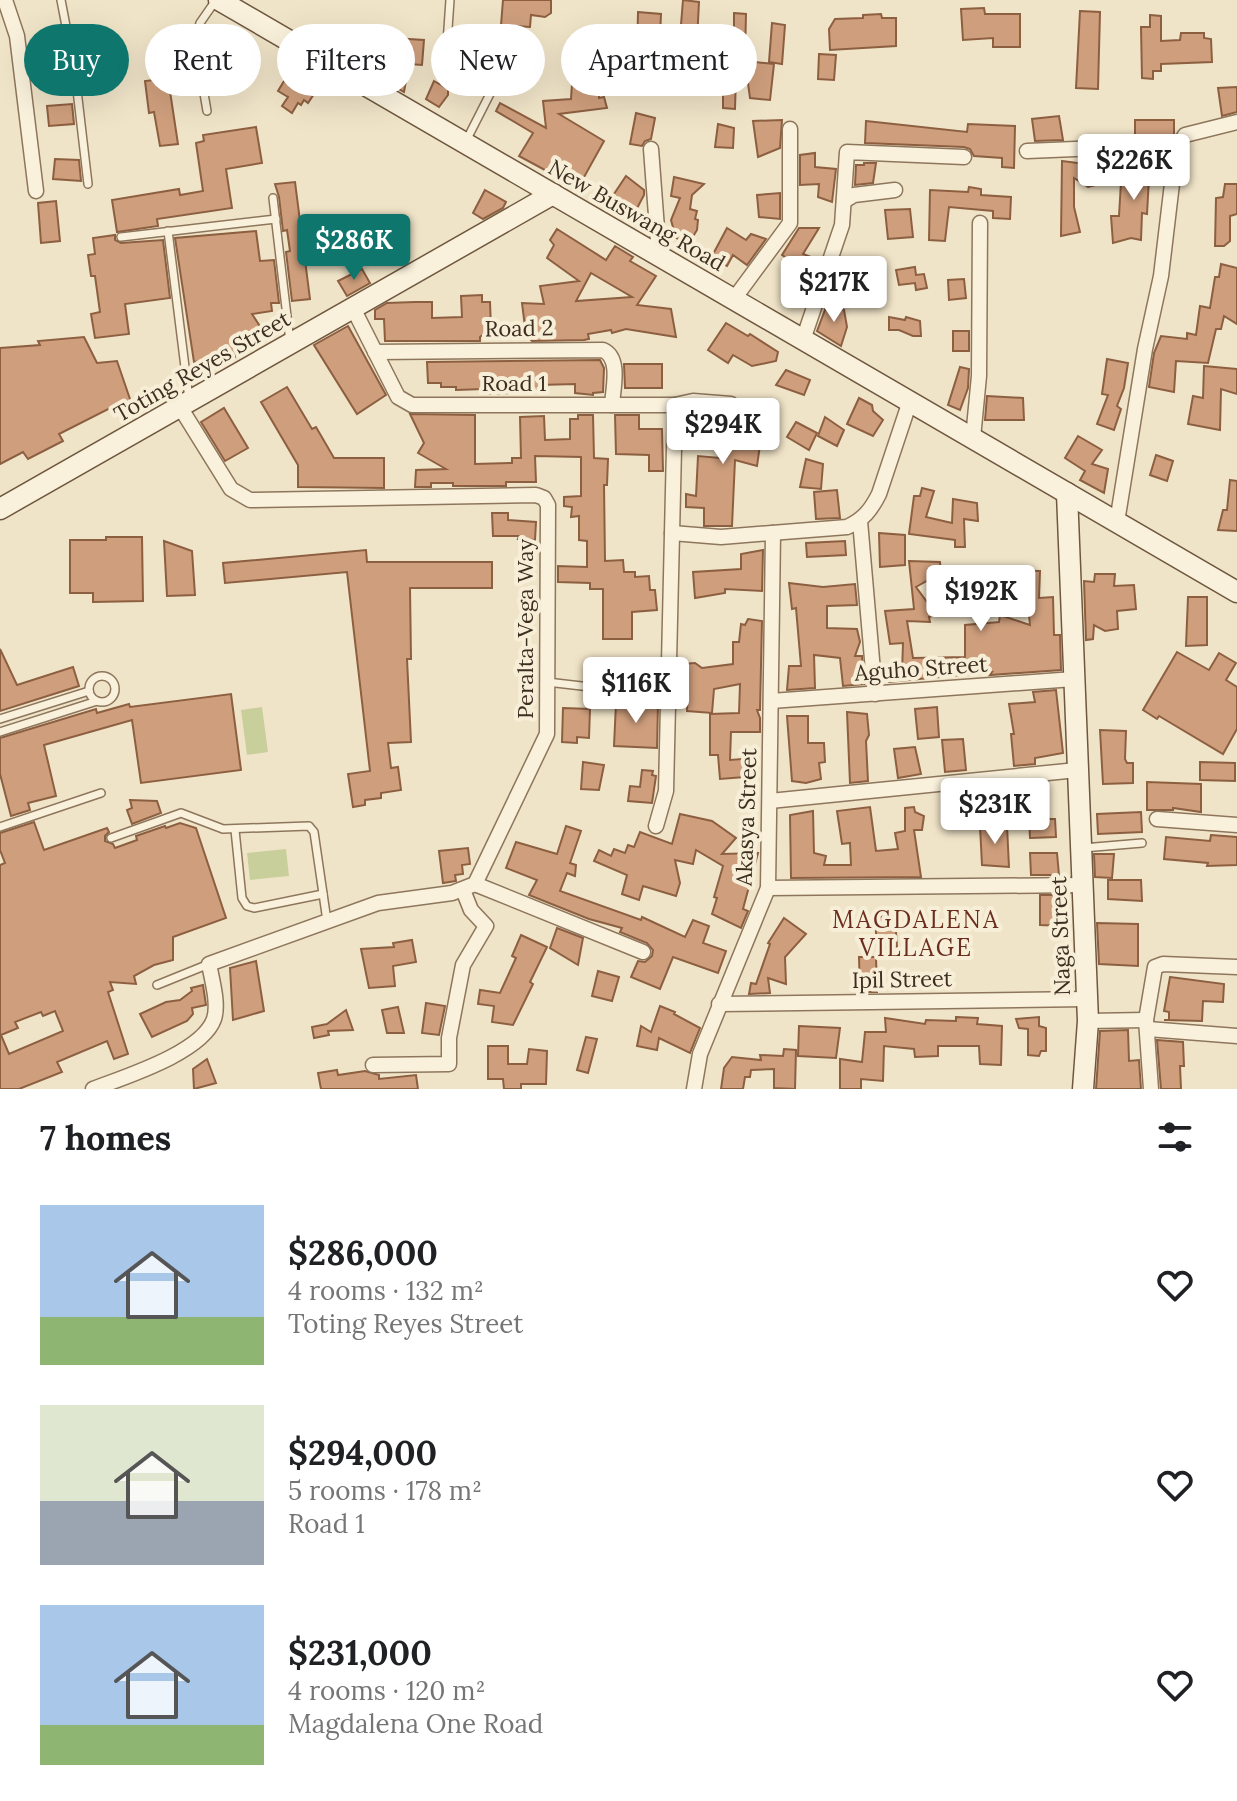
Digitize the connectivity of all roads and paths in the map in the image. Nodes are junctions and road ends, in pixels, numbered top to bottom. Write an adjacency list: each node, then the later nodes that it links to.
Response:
1 (5, 0): 17 (street)
2 (61, 0): 15 (lane)
3 (218, 0): 7 (lane); 10 (street, New Buswang Road)
4 (450, 0): 5 (lane)
5 (448, 24)
6 (489, 96): 10 (lane)
7 (207, 111)
8 (1237, 122): 12 (street)
9 (790, 129): 26 (street)
10 (465, 143): 18 (street, New Buswang Road)
11 (651, 149): 25 (street)
12 (1176, 150): 13 (street); 40 (street)
13 (1027, 151)
14 (964, 157): 20 (street)
15 (88, 184)
16 (895, 190): 20 (street)
17 (36, 191)
18 (553, 194): 25 (street, New Buswang Road); 27 (street, Toting Reyes Street)
19 (273, 198): 21 (lane)
20 (844, 201): 28 (street)
21 (276, 219): 23 (lane); 29 (lane)
22 (980, 223): 36 (street)
23 (168, 231): 24 (lane); 32 (lane)
24 (121, 237)
25 (659, 255): 26 (street, New Buswang Road)
26 (734, 299): 28 (street, New Buswang Road)
27 (353, 308): 29 (street, Toting Reyes Street); 30 (street, Road 1)
28 (803, 340): 31 (street, New Buswang Road)
29 (290, 344): 32 (street, Toting Reyes Street)
30 (375, 352): 34 (street, Road 1); 34 (street, Road 2)
31 (910, 401): 36 (street, New Buswang Road); 39 (street)
32 (184, 404): 38 (street, Toting Reyes Street); 45 (street, Peralta-Vega Way)
33 (731, 404): 35 (street, Road 1)
34 (612, 405): 35 (street, Road 1)
35 (675, 405): 41 (street)
36 (973, 438): 37 (street, New Buswang Road)
37 (1067, 493): 40 (street, New Buswang Road); 44 (street, Naga Street)
38 (0, 509)
39 (860, 521): 42 (street); 47 (street)
40 (1117, 522): 43 (street, New Buswang Road)
41 (672, 533): 42 (street); 48 (street)
42 (773, 533): 50 (street, Akasya Street)
43 (1237, 592)
44 (1074, 679): 47 (street, Aguho Street); 53 (street, Naga Street)
45 (547, 682): 48 (lane); 65 (street, Peralta-Vega Way)
46 (89, 691): 49 (lane); 49 (lane); 51 (lane)
47 (875, 694): 50 (street, Aguho Street)
48 (668, 696): 58 (street)
49 (97, 701): 52 (lane)
50 (771, 701): 55 (street, Akasya Street)
51 (0, 719)
52 (0, 732)
53 (1077, 770): 55 (street); 63 (street, Naga Street)
54 (101, 793): 59 (lane)
55 (770, 801): 66 (street, Akasya Street)
56 (1157, 819): 57 (street)
57 (1237, 825)
58 (656, 826)
59 (0, 827)
60 (235, 830): 61 (lane); 67 (lane); 67 (lane)
61 (111, 838)
62 (1142, 843): 63 (lane)
63 (1081, 848): 64 (street, Naga Street)
64 (1082, 885): 66 (street); 73 (street, Naga Street)
65 (469, 887): 68 (street); 69 (street); 78 (street)
66 (768, 888): 74 (street, Akasya Street)
67 (323, 894): 68 (lane)
68 (327, 921): 70 (street)
69 (643, 952)
70 (209, 964): 72 (lane); 79 (street)
71 (1237, 967): 76 (street)
72 (157, 985)
73 (1086, 999): 74 (street, Ipil Street); 75 (street, Naga Street)
74 (719, 1004): 80 (street, Akasya Street)
75 (1088, 1021): 76 (street); 81 (street, Naga Street)
76 (1147, 1024): 77 (street); 82 (street)
77 (1237, 1036)
78 (373, 1065)
79 (93, 1089)
80 (694, 1089)
81 (1083, 1089)
82 (1151, 1089)

